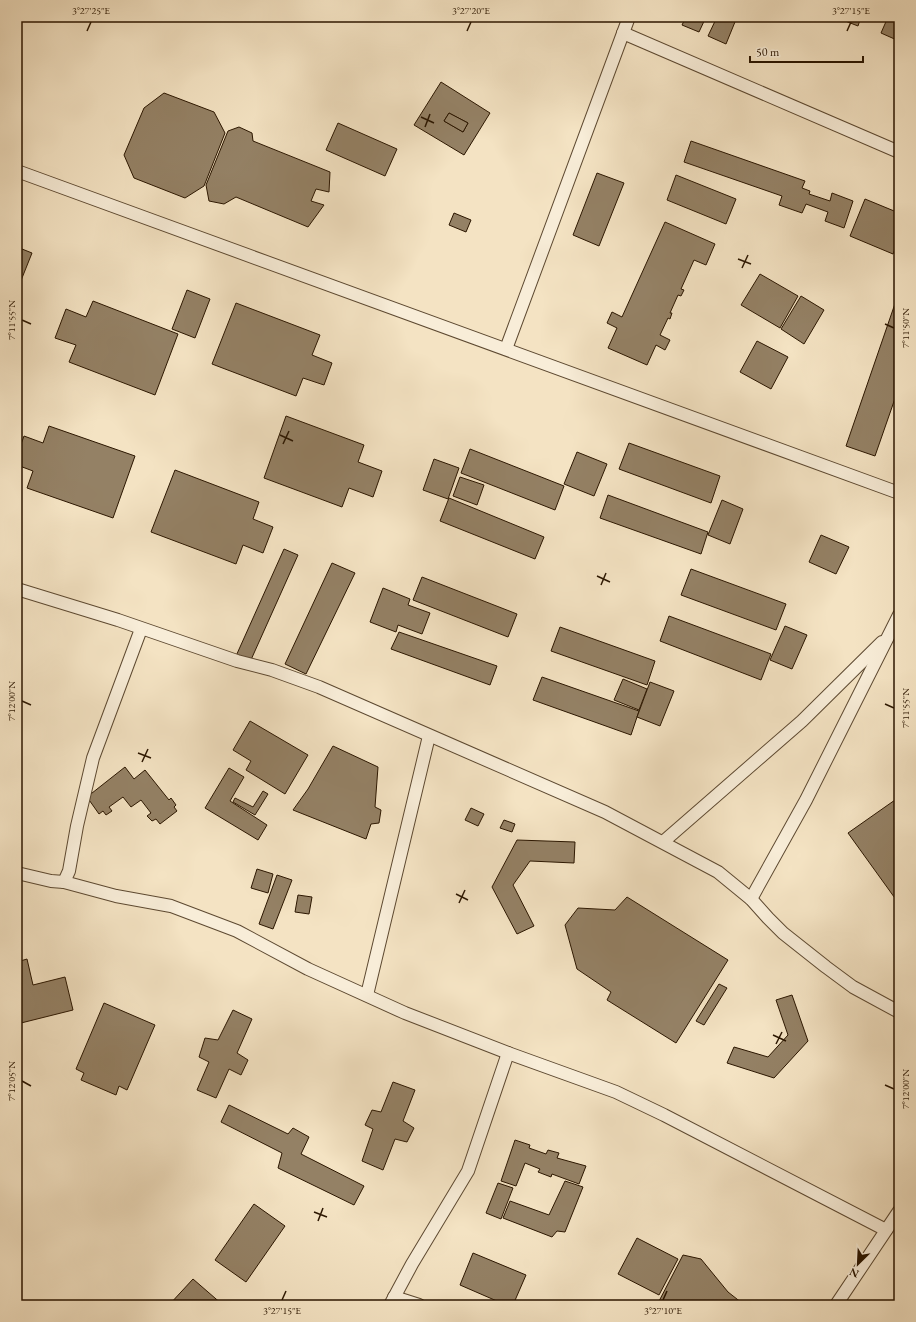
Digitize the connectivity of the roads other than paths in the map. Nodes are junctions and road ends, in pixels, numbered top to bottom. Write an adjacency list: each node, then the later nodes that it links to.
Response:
1 (629, 17): 2 (street)
2 (623, 32): 3 (street); 5 (street)
3 (899, 152)
4 (17, 171): 5 (street)
5 (506, 349): 6 (street)
6 (899, 493)
7 (17, 589): 9 (street)
8 (899, 614): 10 (street)
9 (141, 628): 11 (street); 14 (street)
10 (889, 635): 12 (street); 15 (street)
11 (429, 736): 12 (street); 16 (street)
12 (662, 842): 15 (street)
13 (17, 874): 14 (street)
14 (64, 882): 16 (street)
15 (752, 899): 17 (street)
16 (367, 995): 18 (street)
17 (899, 1012)
18 (508, 1053): 20 (street); 21 (street)
19 (899, 1211): 20 (street)
20 (886, 1230): 23 (street)
21 (392, 1301): 22 (street)
22 (419, 1305)
23 (836, 1305)

